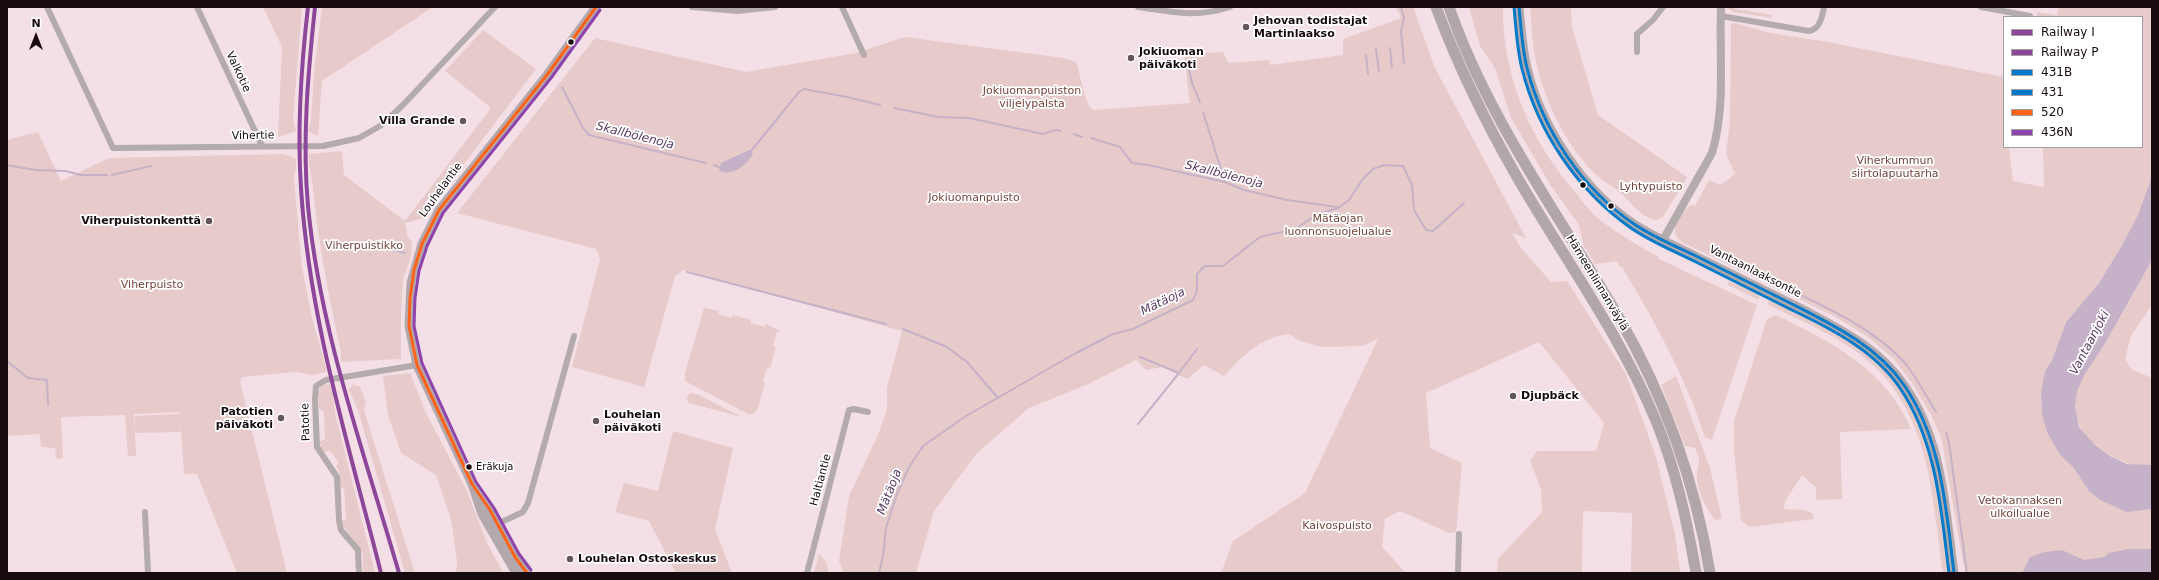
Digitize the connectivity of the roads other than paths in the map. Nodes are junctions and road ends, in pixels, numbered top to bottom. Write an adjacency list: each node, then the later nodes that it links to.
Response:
1 (47, 7): 24 (street, Vihertie)
2 (197, 7): 24 (street, Valkotie)
3 (495, 7): 24 (street, Vihertie)
4 (596, 7): 27 (main road, Louhelantie)
5 (692, 7): 6 (street)
6 (775, 7)
7 (842, 7): 23 (street)
8 (1138, 7): 9 (street)
9 (1230, 7)
10 (1432, 7): 21 (highway)
11 (1436, 7): 21 (highway, Hämeenlinnanväylä)
12 (1449, 7): 39 (highway, Hämeenlinnanväylä)
13 (1519, 7): 25 (main road, Vantaanlaaksontie)
14 (1663, 7): 22 (street)
15 (1721, 7): 19 (street)
16 (1824, 7): 19 (street)
17 (1981, 7): 18 (street)
18 (2005, 9): 20 (street)
19 (1721, 16): 25 (street)
20 (2030, 16)
21 (1448, 40): 38 (highway, Hämeenlinnanväylä)
22 (1637, 52)
23 (864, 55)
24 (262, 146)
25 (1663, 240): 40 (main road, Vantaanlaaksontie)
26 (574, 336): 30 (street)
27 (417, 365): 30 (main road, Louhelantie); 33 (street, Patotie)
28 (868, 412): 36 (street, Haltiantie)
29 (145, 512): 32 (street)
30 (494, 526): 34 (main road, Louhelantie); 35 (main road, Louhelantie)
31 (1460, 534): 37 (street)
32 (148, 573)
33 (359, 573)
34 (516, 573)
35 (527, 573)
36 (807, 573)
37 (1458, 573)
38 (1696, 573)
39 (1710, 573)
40 (1954, 573)

